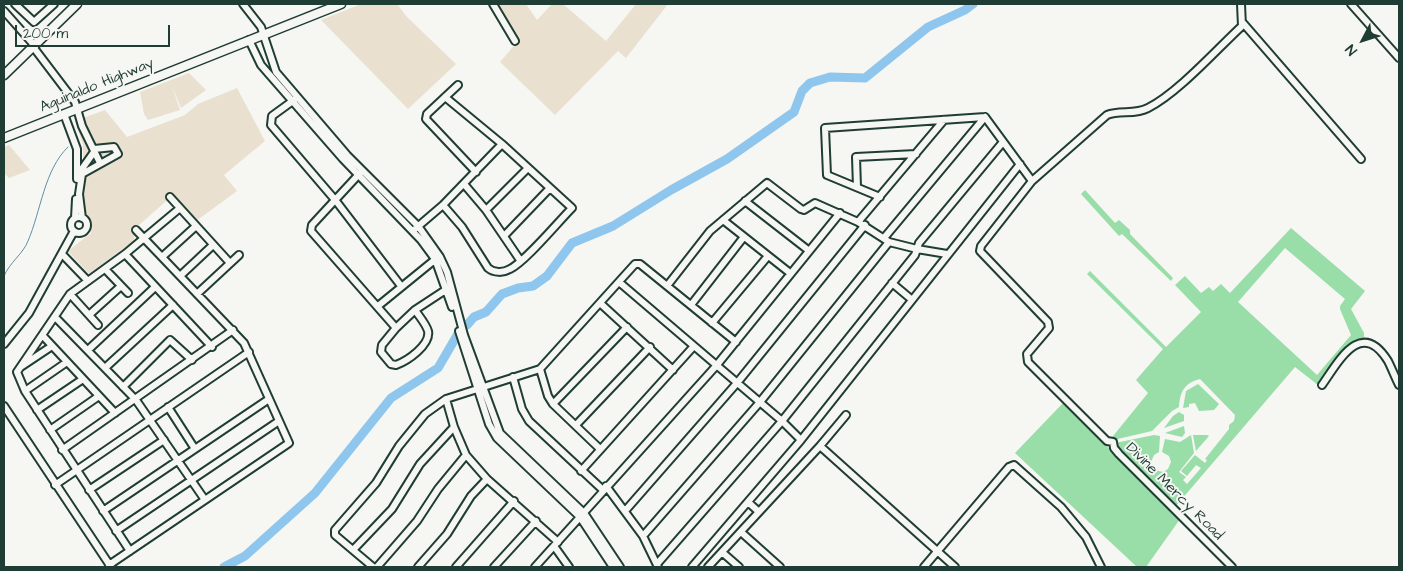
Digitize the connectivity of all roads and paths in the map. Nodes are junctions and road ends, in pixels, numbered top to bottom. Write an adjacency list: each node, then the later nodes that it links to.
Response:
1 (15, 4): 10 (street)
2 (43, 4): 10 (street)
3 (54, 4): 10 (street)
4 (243, 4): 13 (street)
5 (341, 4): 13 (main road, Aguinaldo Highway)
6 (493, 4): 15 (street)
7 (1241, 4): 12 (street)
8 (1351, 4): 17 (street)
9 (73, 5): 16 (main road)
10 (48, 9)
11 (4, 12): 16 (street)
12 (1243, 23): 31 (street); 38 (street, Divine Mercy Road)
13 (262, 35): 14 (main road, Aguinaldo Highway); 21 (street)
14 (249, 40): 21 (street); 22 (main road, Aguinaldo Highway)
15 (515, 41)
16 (34, 47): 18 (main road); 22 (street)
17 (1399, 58)
18 (4, 75)
19 (458, 85): 20 (street)
20 (445, 97): 28 (street); 35 (street)
21 (294, 100): 37 (street); 45 (street)
22 (77, 109): 23 (main road, Aguinaldo Highway); 29 (street)
23 (64, 114): 26 (main road, Aguinaldo Highway); 36 (street)
24 (985, 117): 25 (street); 27 (street); 61 (street)
25 (944, 120): 30 (street); 40 (street)
26 (4, 138)
27 (1003, 142): 33 (street); 64 (street)
28 (502, 144): 34 (street); 35 (street)
29 (94, 150): 32 (street); 32 (street); 36 (street)
30 (916, 154): 40 (street); 42 (street)
31 (1361, 159)
32 (100, 163): 51 (street)
33 (1020, 164): 38 (street); 67 (street)
34 (528, 168): 41 (street); 48 (street)
35 (476, 172): 39 (street)
36 (78, 174): 50 (street)
37 (360, 174): 45 (street); 55 (street)
38 (1032, 181): 190 (street, Divine Mercy Road)
39 (464, 184): 46 (street); 48 (street)
40 (856, 187): 42 (street)
41 (550, 188): 58 (street); 72 (street)
42 (880, 196): 53 (street)
43 (170, 197): 47 (street)
44 (745, 200): 49 (street); 52 (street); 63 (street)
45 (336, 201): 81 (street); 92 (street)
46 (443, 205): 55 (street); 72 (street)
47 (180, 208): 54 (street); 59 (street)
48 (486, 210): 58 (street)
49 (840, 212): 53 (street); 63 (street)
50 (75, 218): 51 (street); 57 (street)
51 (82, 218): 57 (street)
52 (723, 220): 60 (street); 82 (street)
53 (861, 224): 61 (street); 119 (street)
54 (196, 226): 62 (street); 70 (street)
55 (416, 228): 71 (street)
56 (136, 230): 59 (street)
57 (74, 232): 65 (street)
58 (504, 236): 72 (street)
59 (145, 238): 66 (street); 70 (street)
60 (743, 238): 69 (street); 91 (street)
61 (887, 240): 64 (street); 129 (street)
62 (213, 245): 73 (street); 76 (street)
63 (808, 250): 75 (street)
64 (917, 250): 67 (street); 79 (street)
65 (62, 254): 77 (street); 103 (street)
66 (125, 254): 74 (street); 83 (street)
67 (946, 254): 88 (street)
68 (239, 255): 73 (street)
69 (768, 256): 75 (street); 96 (street)
70 (162, 257): 76 (street)
71 (438, 258): 81 (street); 84 (street)
72 (520, 260)
73 (230, 264): 87 (street)
74 (105, 269): 77 (street); 80 (street)
75 (790, 273): 102 (street)
76 (180, 276): 87 (street)
77 (88, 282): 85 (street)
78 (619, 282): 82 (street); 89 (street); 105 (street)
79 (892, 283): 88 (street); 138 (street)
80 (121, 286): 86 (street); 94 (street)
81 (401, 286): 92 (street)
82 (667, 286): 91 (street)
83 (155, 287): 90 (street); 108 (street)
84 (449, 287): 93 (street); 123 (street)
85 (70, 294): 94 (street); 95 (street)
86 (128, 294)
87 (197, 294): 100 (street)
88 (911, 299): 143 (street)
89 (600, 303): 98 (street); 115 (street)
90 (173, 305): 106 (street); 114 (street)
91 (691, 305): 96 (street)
92 (378, 306): 99 (street)
93 (415, 310): 99 (street); 99 (street)
94 (88, 315): 97 (street)
95 (56, 318): 101 (street); 108 (street)
96 (712, 322): 102 (street)
97 (98, 325)
98 (627, 327): 107 (street); 130 (street)
99 (396, 328)
100 (233, 330): 106 (street); 109 (street)
101 (43, 336): 104 (street); 113 (street)
102 (736, 342): 112 (street)
103 (4, 344)
104 (52, 346): 111 (street); 113 (street)
105 (694, 346): 112 (street); 116 (street)
106 (212, 347): 110 (street)
107 (650, 347): 116 (street); 139 (street)
108 (88, 350): 114 (street)
109 (250, 352): 126 (street); 132 (street)
110 (192, 360): 121 (street); 128 (street)
111 (67, 362): 118 (street); 124 (street)
112 (716, 366): 119 (street); 155 (street)
113 (19, 368): 124 (street)
114 (105, 368): 121 (street)
115 (540, 368): 117 (street); 130 (street)
116 (672, 370): 146 (street)
117 (513, 377): 123 (street); 151 (street)
118 (83, 379): 125 (street); 133 (street)
119 (737, 383): 129 (street); 161 (street)
120 (1322, 385): 122 (street)
121 (123, 386): 128 (street)
122 (1399, 386)
123 (480, 387): 127 (street); 163 (street)
124 (25, 391): 133 (street)
125 (99, 396): 134 (street); 141 (street)
126 (269, 399): 137 (street); 145 (street)
127 (446, 399): 140 (street); 169 (street)
128 (136, 400): 134 (street); 136 (street)
129 (760, 402): 138 (street); 167 (street)
130 (554, 404): 139 (street)
131 (4, 406): 154 (street)
132 (168, 406): 136 (street); 145 (street)
133 (37, 410): 141 (street)
134 (115, 413): 147 (street)
135 (846, 415): 144 (street)
136 (149, 419): 142 (street); 150 (street)
137 (279, 421): 153 (street); 157 (street)
138 (782, 421): 143 (street); 173 (street)
139 (576, 426): 146 (street)
140 (454, 427): 148 (street); 169 (street)
141 (50, 430): 147 (street)
142 (164, 440): 149 (street); 156 (street)
143 (800, 440): 159 (street)
144 (820, 446): 162 (street); 171 (street)
145 (196, 449): 149 (street)
146 (600, 449): 151 (street)
147 (62, 450): 150 (street)
148 (466, 455): 152 (street); 175 (street)
149 (178, 461): 153 (street); 160 (street)
150 (76, 470): 154 (street); 156 (street)
151 (581, 471): 155 (street)
152 (487, 479): 158 (street); 176 (street)
153 (191, 480): 157 (street); 165 (street)
154 (55, 485): 174 (street)
155 (604, 488): 161 (street); 163 (street)
156 (89, 490): 160 (street)
157 (205, 500): 170 (street)
158 (514, 502): 164 (street); 177 (street)
159 (748, 502): 162 (street); 183 (street)
160 (103, 511): 165 (street)
161 (625, 511): 167 (street)
162 (759, 512): 166 (street)
163 (582, 515): 168 (street); 181 (street); 182 (street)
164 (536, 521): 168 (street); 178 (street)
165 (116, 531): 170 (street)
166 (741, 532): 172 (street); 186 (street)
167 (643, 536): 173 (street)
168 (556, 544): 179 (street); 180 (street)
169 (353, 550): 175 (street)
170 (130, 551): 174 (street)
171 (937, 552): 187 (street); 188 (street); 189 (street)
172 (723, 553): 184 (street); 185 (street)
173 (657, 565)
174 (110, 566)
175 (375, 567)
176 (418, 567)
177 (456, 567)
178 (494, 567)
179 (535, 567)
180 (569, 567)
181 (613, 567)
182 (620, 567)
183 (692, 567)
184 (708, 567)
185 (739, 567)
186 (780, 567)
187 (924, 567)
188 (955, 567)
189 (1101, 567)
190 (1232, 567)

